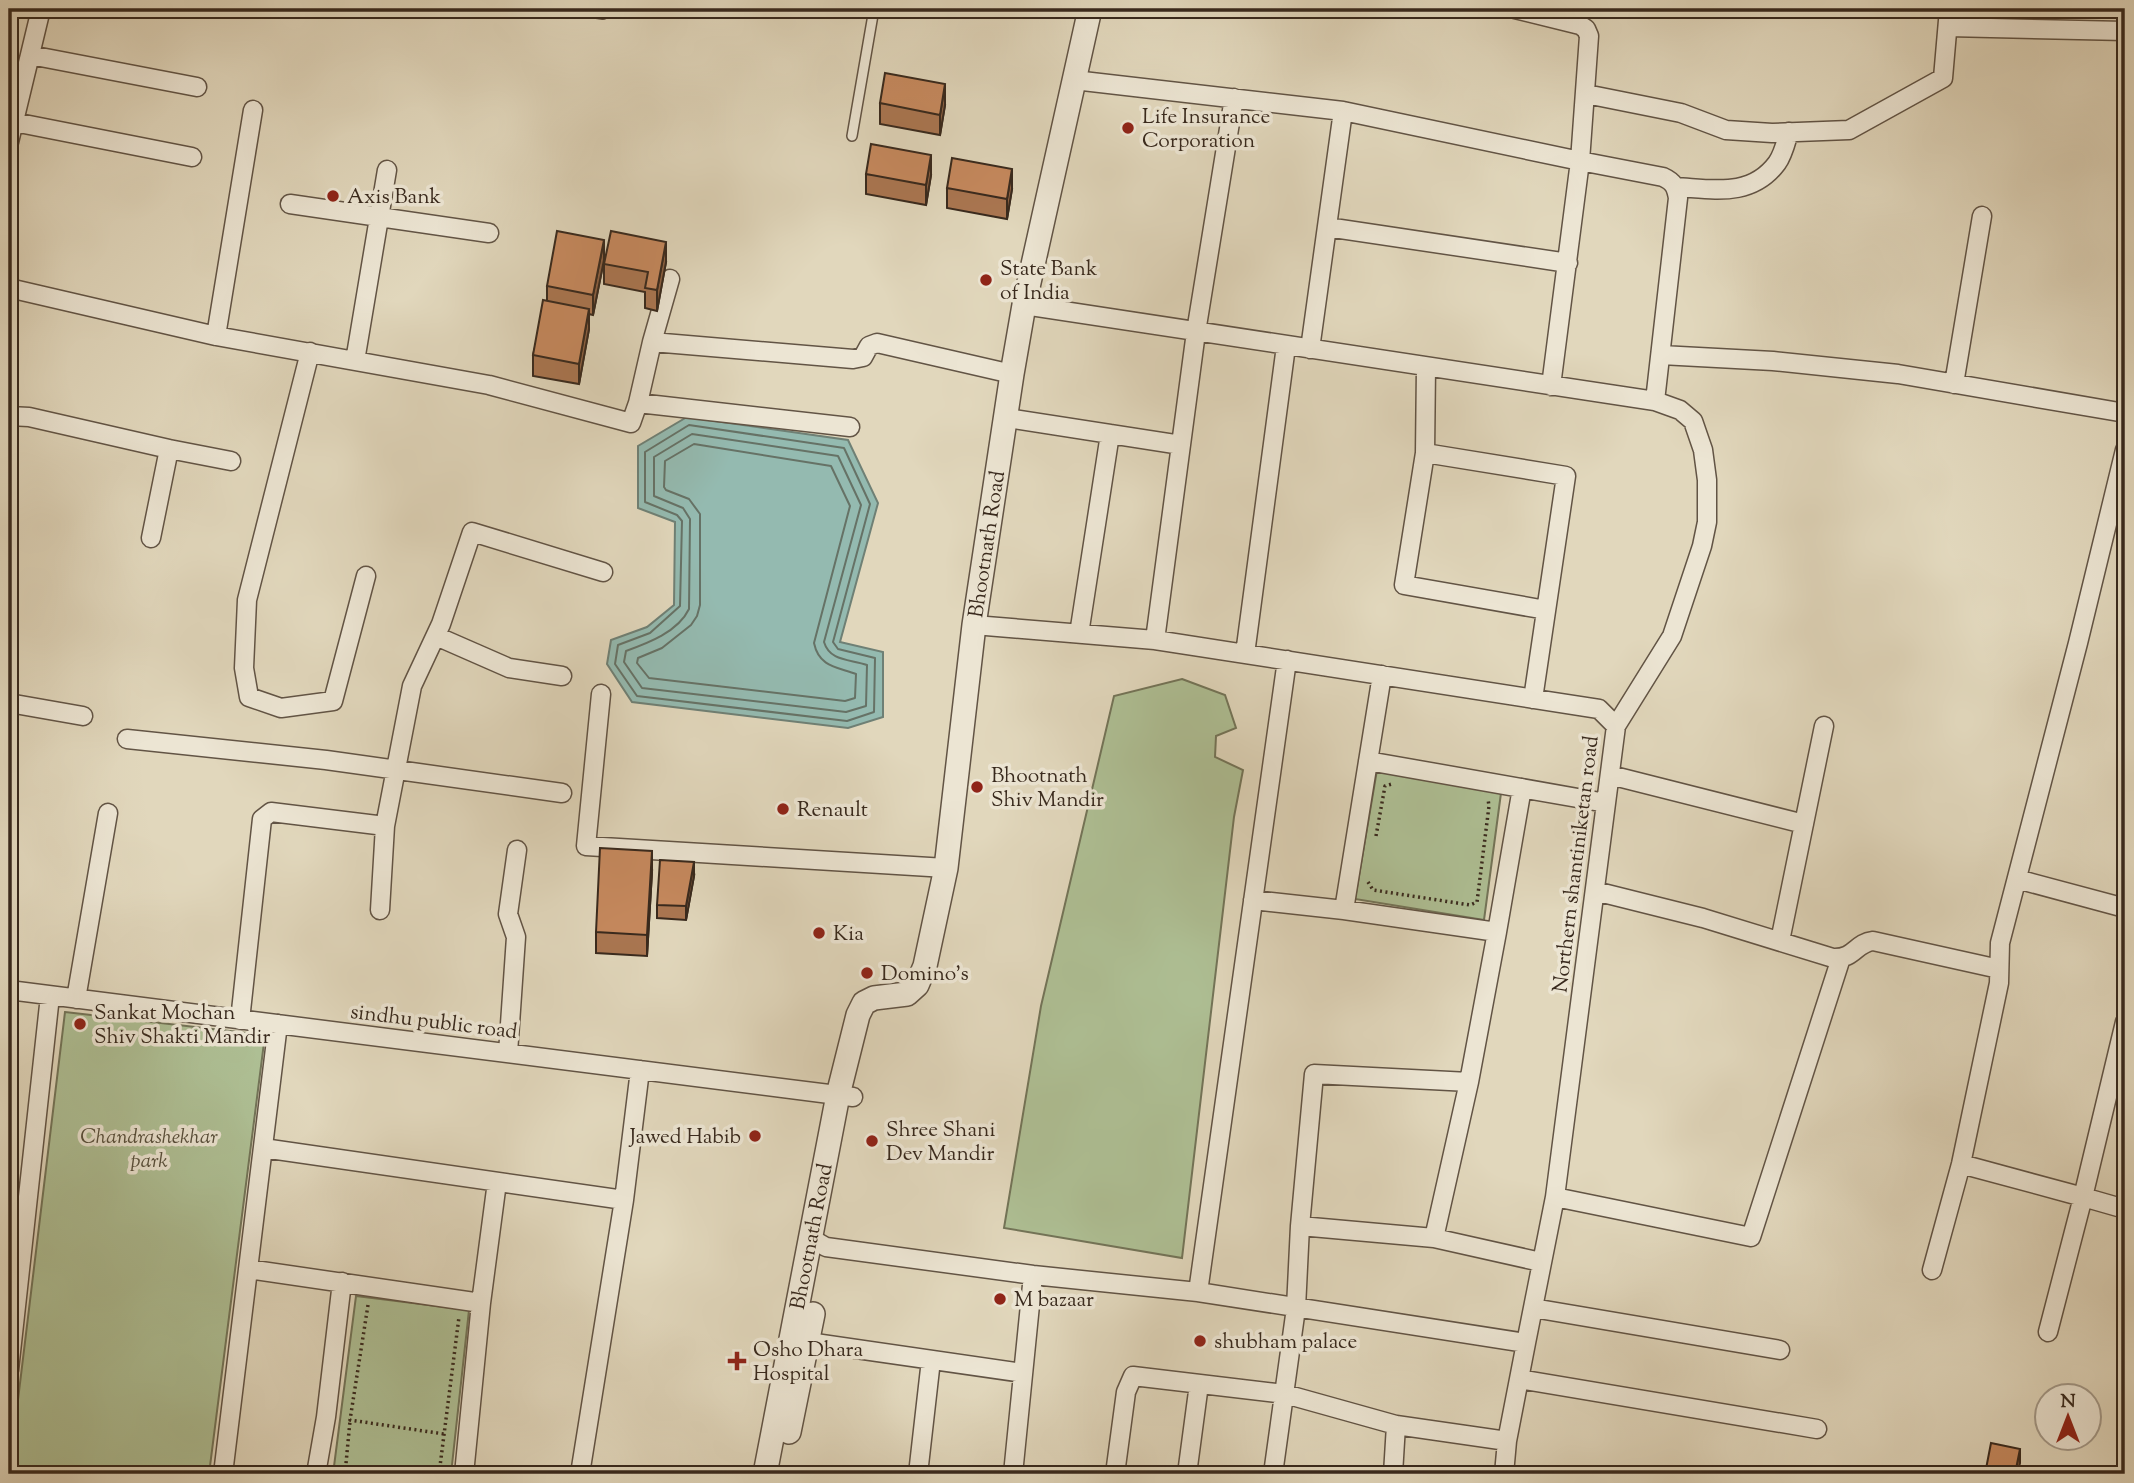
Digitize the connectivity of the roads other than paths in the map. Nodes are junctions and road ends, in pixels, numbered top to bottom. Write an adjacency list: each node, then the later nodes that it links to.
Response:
1 (41, 9): 10 (street)
2 (570, 9): 3 (lane)
3 (604, 9)
4 (874, 9): 19 (lane)
5 (1090, 9): 11 (street, Bhootnath Road)
6 (1523, 9): 13 (street)
7 (1949, 9): 8 (street)
8 (1948, 27): 9 (street); 18 (street)
9 (2125, 31)
10 (30, 55): 12 (street); 17 (street)
11 (1074, 80): 14 (street); 33 (street, Bhootnath Road)
12 (197, 87)
13 (1586, 94): 18 (street); 22 (street)
14 (1234, 97): 16 (street); 34 (street)
15 (253, 110): 35 (street)
16 (1343, 111): 22 (street); 28 (street)
17 (14, 122): 20 (street); 21 (street)
18 (1790, 132): 24 (street)
19 (852, 136)
20 (9, 142)
21 (192, 156)
22 (1580, 160): 24 (street); 30 (street)
23 (387, 170): 26 (street)
24 (1676, 187): 40 (street)
25 (290, 204): 26 (street)
26 (379, 215): 29 (street); 41 (street)
27 (1982, 216): 44 (street)
28 (1327, 227): 30 (street); 38 (street)
29 (489, 233)
30 (1568, 263): 45 (street)
31 (670, 279): 36 (street)
32 (9, 288): 35 (street)
33 (1024, 305): 34 (street); 43 (street, Bhootnath Road)
34 (1196, 332): 37 (street); 53 (street)
35 (216, 335): 39 (street)
36 (652, 342): 43 (street); 47 (street)
37 (1286, 346): 38 (street); 66 (street)
38 (1310, 349): 42 (street)
39 (310, 352): 41 (street); 60 (street)
40 (1661, 355): 44 (street); 46 (street)
41 (355, 361): 47 (street)
42 (1426, 367): 45 (street); 56 (street)
43 (1012, 374): 50 (street, Bhootnath Road)
44 (1954, 384): 48 (street)
45 (1551, 386): 46 (street)
46 (1655, 401): 74 (street)
47 (638, 403): 51 (street)
48 (2125, 413)
49 (9, 416): 54 (street)
50 (1007, 418): 52 (street); 62 (street, Bhootnath Road)
51 (850, 427)
52 (1110, 434): 53 (street); 63 (street)
53 (1181, 445): 65 (street)
54 (169, 449): 57 (street); 58 (street)
55 (2125, 450): 88 (street)
56 (1425, 453): 61 (street); 61 (street)
57 (232, 461)
58 (151, 538)
59 (603, 572): 64 (street)
60 (366, 576)
61 (1546, 610): 71 (street)
62 (974, 625): 63 (street, Northern shantiniketan road); 87 (street, Bhootnath Road)
63 (1079, 634): 65 (street, Northern shantiniketan road)
64 (436, 636): 69 (street); 78 (street)
65 (1156, 640): 66 (street, Northern shantiniketan road)
66 (1245, 654): 67 (street, Northern shantiniketan road)
67 (1287, 660): 68 (street, Northern shantiniketan road); 90 (street)
68 (1382, 675): 71 (street, Northern shantiniketan road); 77 (street)
69 (562, 676)
70 (601, 694): 87 (street)
71 (1532, 699): 74 (street, Northern shantiniketan road)
72 (9, 703): 73 (street)
73 (83, 716)
74 (1616, 726): 79 (street, Northern shantiniketan road)
75 (1825, 726): 84 (street)
76 (127, 739): 78 (street)
77 (1368, 761): 80 (street); 93 (street)
78 (396, 769): 81 (street); 85 (street)
79 (1610, 775): 82 (street, Northern shantiniketan road); 84 (street)
80 (1522, 788): 82 (street); 94 (street)
81 (562, 793)
82 (1606, 803): 89 (street, Northern shantiniketan road)
83 (108, 813): 100 (street)
84 (1804, 824): 95 (street)
85 (385, 826): 92 (street); 101 (street)
86 (517, 850): 104 (street)
87 (946, 868): 107 (street, Bhootnath Road)
88 (2017, 879): 91 (street); 97 (street)
89 (1595, 891): 95 (street); 111 (street, Northern shantiniketan road)
90 (1253, 900): 93 (street); 123 (street)
91 (2125, 908)
92 (380, 910)
93 (1344, 910): 94 (street)
94 (1497, 932): 106 (street)
95 (1780, 942): 96 (street)
96 (1841, 958): 97 (street); 111 (street)
97 (1999, 969): 109 (street)
98 (9, 990): 99 (street, sindhu public road)
99 (50, 996): 100 (street, sindhu public road); 132 (street)
100 (76, 999): 101 (street, sindhu public road)
101 (240, 1020): 103 (street, sindhu public road)
102 (2125, 1022): 112 (street)
103 (278, 1024): 104 (street, sindhu public road); 108 (street)
104 (508, 1053): 105 (street, sindhu public road)
105 (640, 1070): 107 (street, sindhu public road); 113 (street)
106 (1469, 1082): 115 (street); 116 (street)
107 (846, 1096): 117 (street, Bhootnath Road)
108 (263, 1148): 110 (street); 119 (street)
109 (1961, 1164): 112 (street); 120 (street)
110 (497, 1182): 113 (street); 124 (street)
111 (1555, 1197): 118 (street, Northern shantiniketan road)
112 (2083, 1197): 114 (street); 127 (street)
113 (625, 1200): 143 (street)
114 (2125, 1209)
115 (1300, 1226): 116 (street); 125 (street)
116 (1434, 1238): 118 (street)
117 (819, 1243): 121 (street); 128 (street, Bhootnath Road); 144 (street, Bhootnath Road)
118 (1542, 1262): 126 (street, Northern shantiniketan road)
119 (248, 1269): 122 (street); 140 (street)
120 (1932, 1270)
121 (1033, 1275): 123 (street); 133 (street)
122 (342, 1282): 124 (street); 141 (street)
123 (1198, 1292): 125 (street)
124 (481, 1303): 142 (street)
125 (1296, 1308): 129 (street); 136 (street)
126 (1533, 1308): 129 (street, Northern shantiniketan road); 130 (street)
127 (2048, 1332)
128 (808, 1342): 131 (street); 145 (street, Bhootnath Road)
129 (1526, 1343): 134 (street, Northern shantiniketan road)
130 (1780, 1350)
131 (931, 1360): 133 (street); 146 (street)
132 (9, 1370)
133 (1023, 1373): 147 (street)
134 (1519, 1379): 138 (street); 139 (street, Northern shantiniketan road)
135 (1199, 1384): 136 (street); 148 (street); 149 (street)
136 (1284, 1394): 137 (street); 150 (street)
137 (1396, 1425): 139 (street); 151 (street)
138 (1817, 1429)
139 (1507, 1441): 152 (street, Northern shantiniketan road)
140 (223, 1474)
141 (316, 1474)
142 (464, 1474)
143 (580, 1474)
144 (765, 1474)
145 (780, 1474)
146 (918, 1474)
147 (1013, 1474)
148 (1115, 1474)
149 (1187, 1474)
150 (1273, 1474)
151 (1392, 1474)
152 (1504, 1474)

